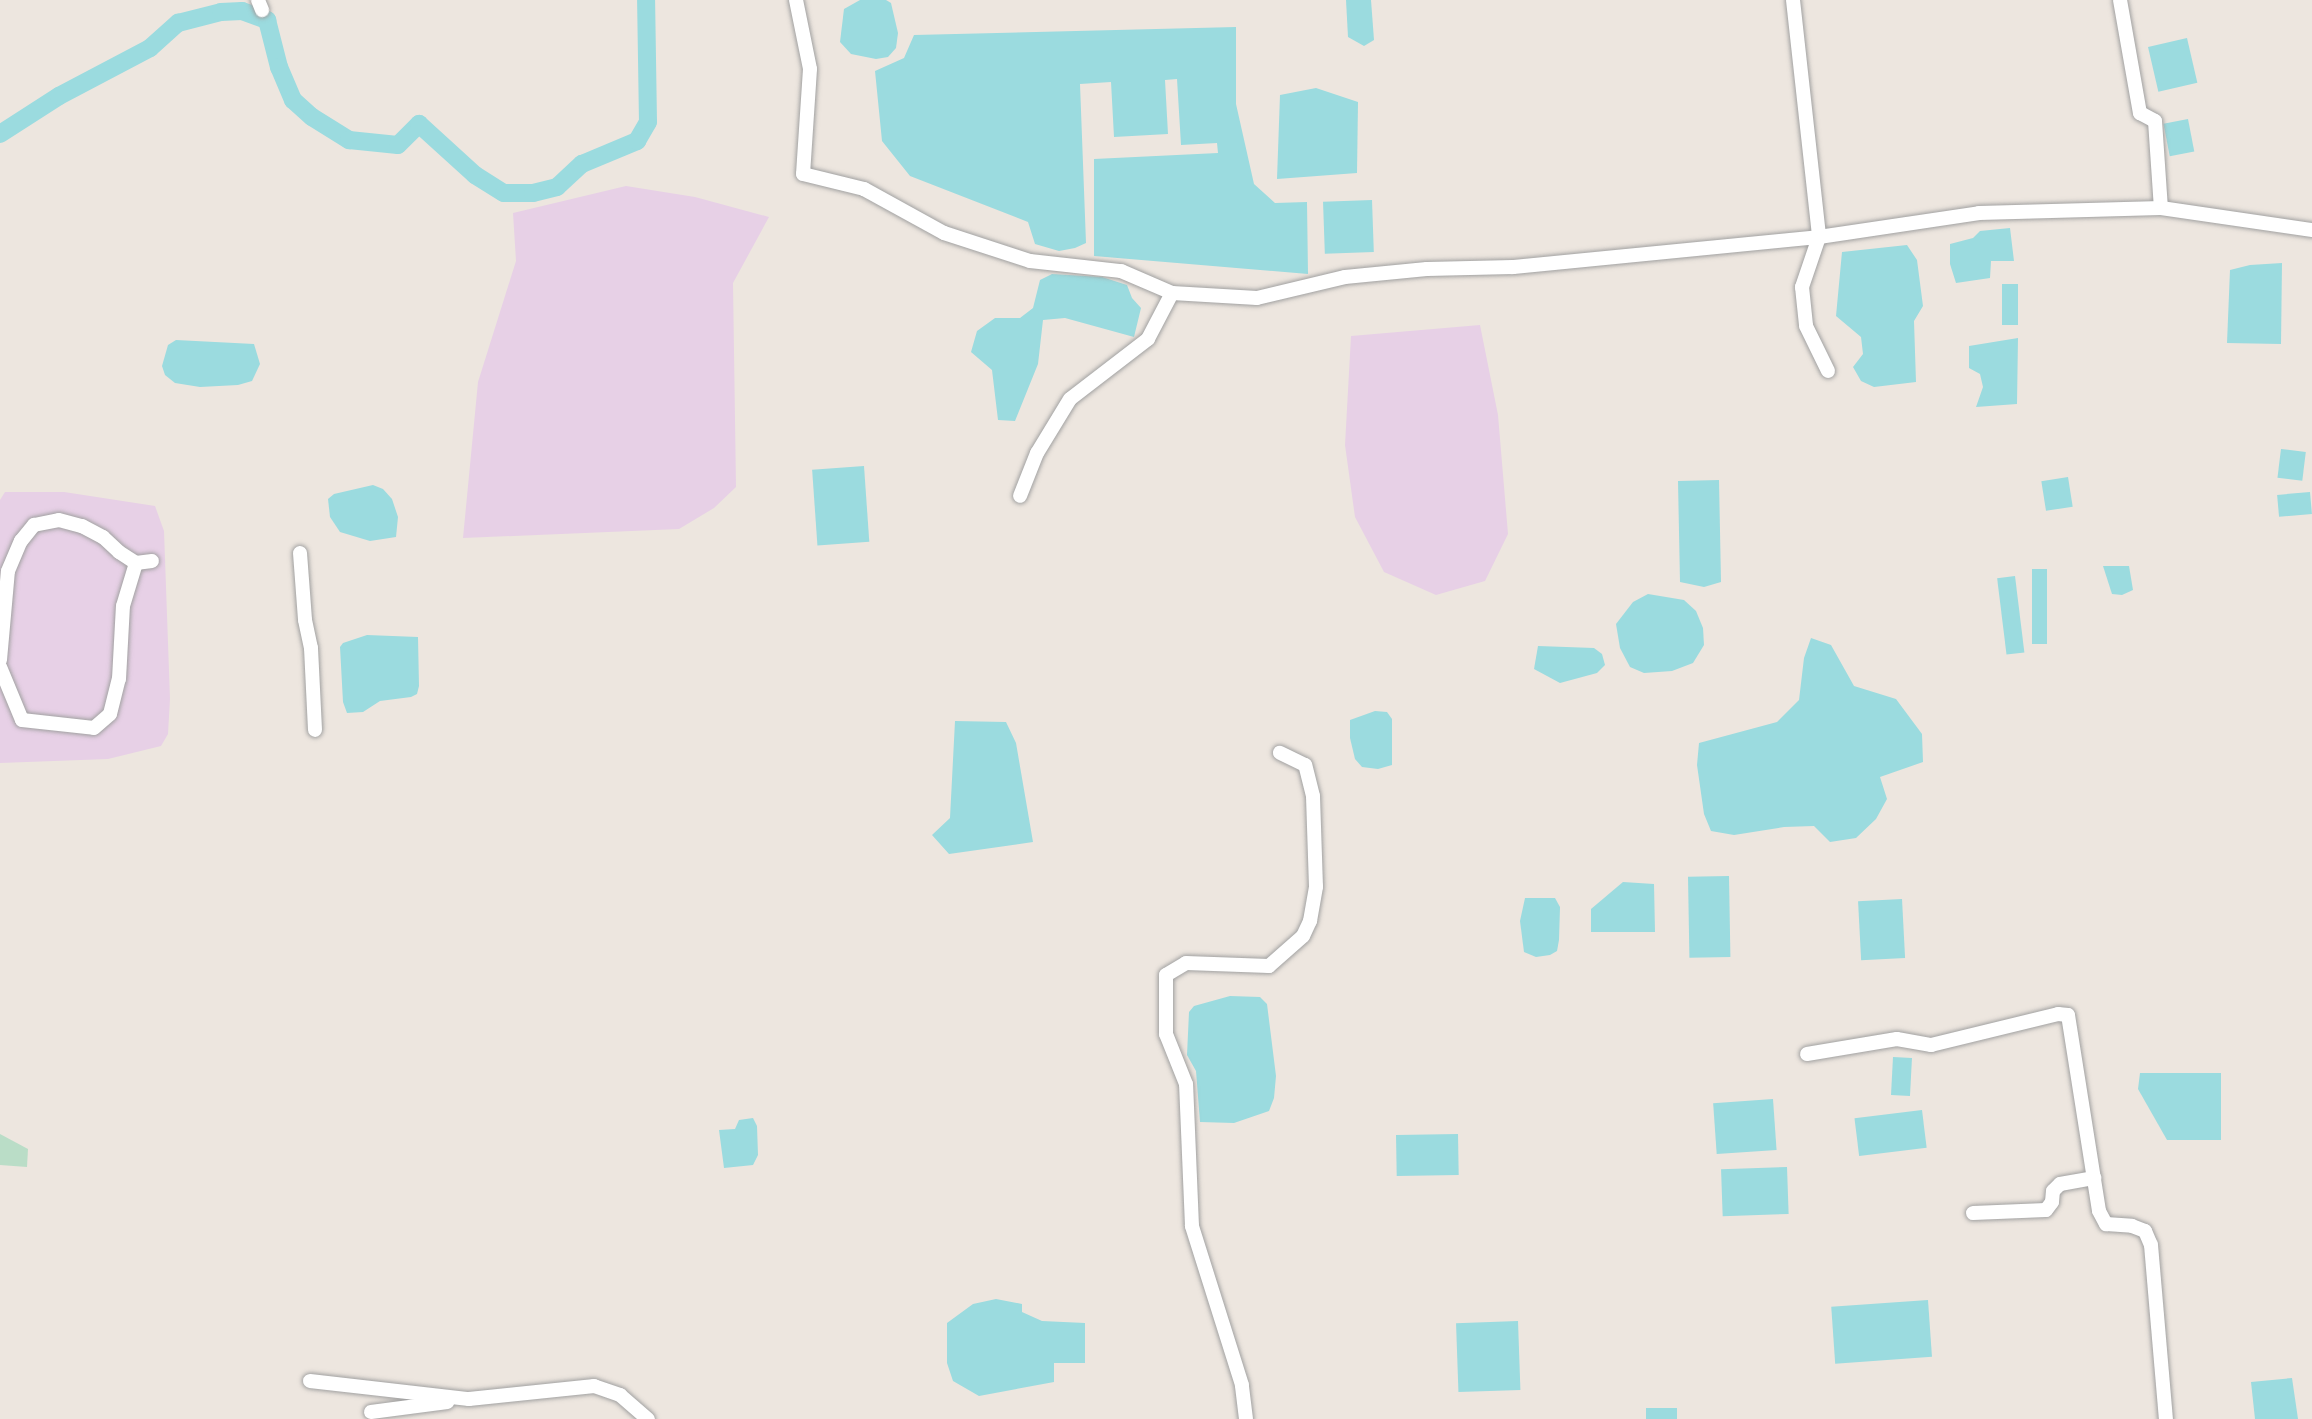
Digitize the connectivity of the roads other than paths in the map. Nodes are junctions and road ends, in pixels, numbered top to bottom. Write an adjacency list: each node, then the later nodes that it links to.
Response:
1 (796, 0): 7 (street)
2 (1793, 0): 6 (street)
3 (2120, 0): 4 (street)
4 (2161, 208): 5 (street); 6 (street)
5 (2312, 230)
6 (1819, 237): 7 (street); 8 (street)
7 (1172, 293): 9 (street)
8 (1828, 371)
9 (1020, 496)
10 (300, 553): 15 (street)
11 (152, 561): 12 (street)
12 (136, 562): 13 (street); 14 (street)
13 (0, 660)
14 (0, 667)
15 (315, 730)
16 (1280, 753): 24 (street)
17 (1807, 1054): 18 (street)
18 (2094, 1178): 19 (street); 25 (street)
19 (1973, 1213)
20 (310, 1381): 21 (street)
21 (470, 1399): 22 (street); 23 (street)
22 (371, 1412)
23 (648, 1419)
24 (1246, 1419)
25 (2166, 1419)

